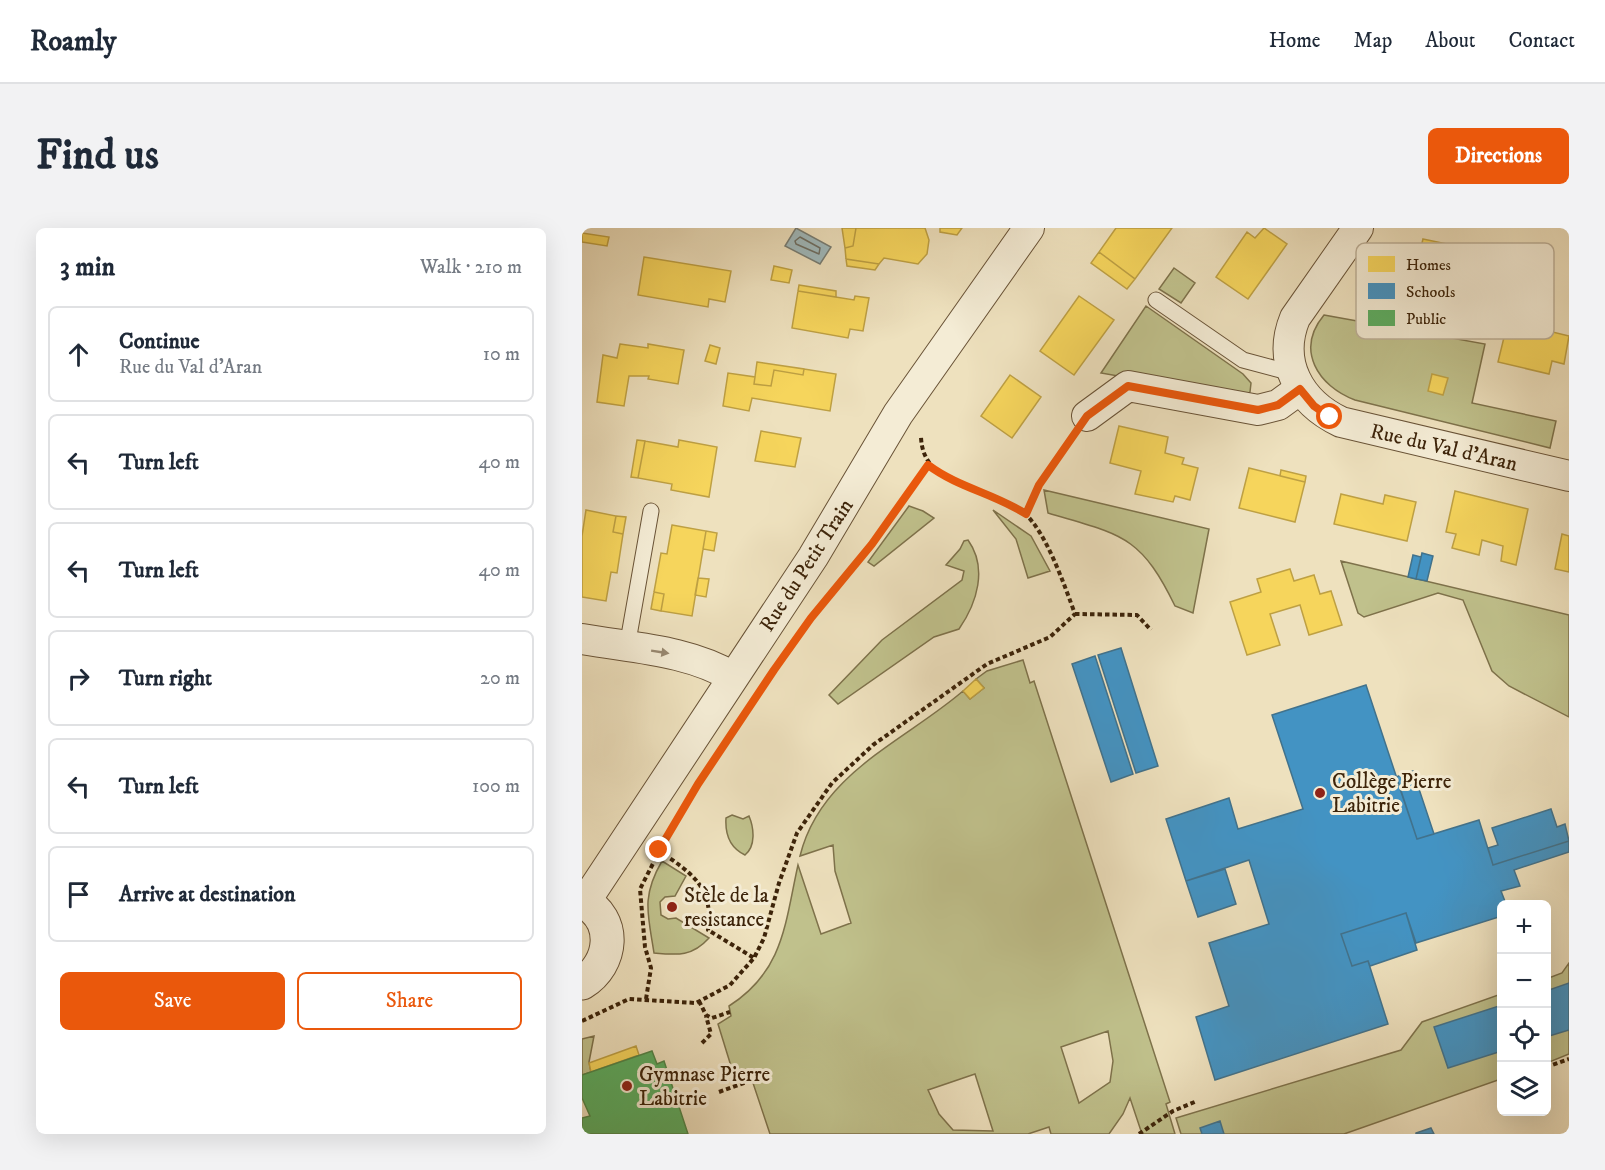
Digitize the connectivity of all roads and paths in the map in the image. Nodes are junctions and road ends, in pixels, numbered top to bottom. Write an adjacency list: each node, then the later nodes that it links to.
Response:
1 (1029, 228): 14 (street, Rue du Petit Train)
2 (1358, 228): 4 (street)
3 (1156, 300): 4 (lane)
4 (1296, 381): 5 (street); 6 (street, Rue du Val d'Aran)
5 (1087, 416): 8 (path)
6 (1569, 476)
7 (651, 511): 13 (lane)
8 (1026, 514): 9 (path); 10 (path)
9 (1075, 614): 11 (path); 19 (path)
10 (811, 618)
11 (1151, 630)
12 (582, 639): 13 (street)
13 (627, 647): 14 (street, one-way to 14)
14 (733, 677): 18 (street, Rue du Petit Train)
15 (664, 841): 17 (path)
16 (654, 847): 17 (path)
17 (659, 850): 19 (path); 21 (path)
18 (584, 902): 20 (street)
19 (754, 958): 22 (path)
20 (582, 983)
21 (646, 999): 22 (path); 25 (path)
22 (699, 1001): 24 (path)
23 (730, 1012): 24 (path)
24 (706, 1015): 26 (path)
25 (582, 1021)
26 (702, 1043)
27 (1569, 1059): 28 (path)
28 (1551, 1065)
29 (752, 1080): 30 (path)
30 (719, 1092)
31 (1197, 1101): 32 (path)
32 (1139, 1134)

